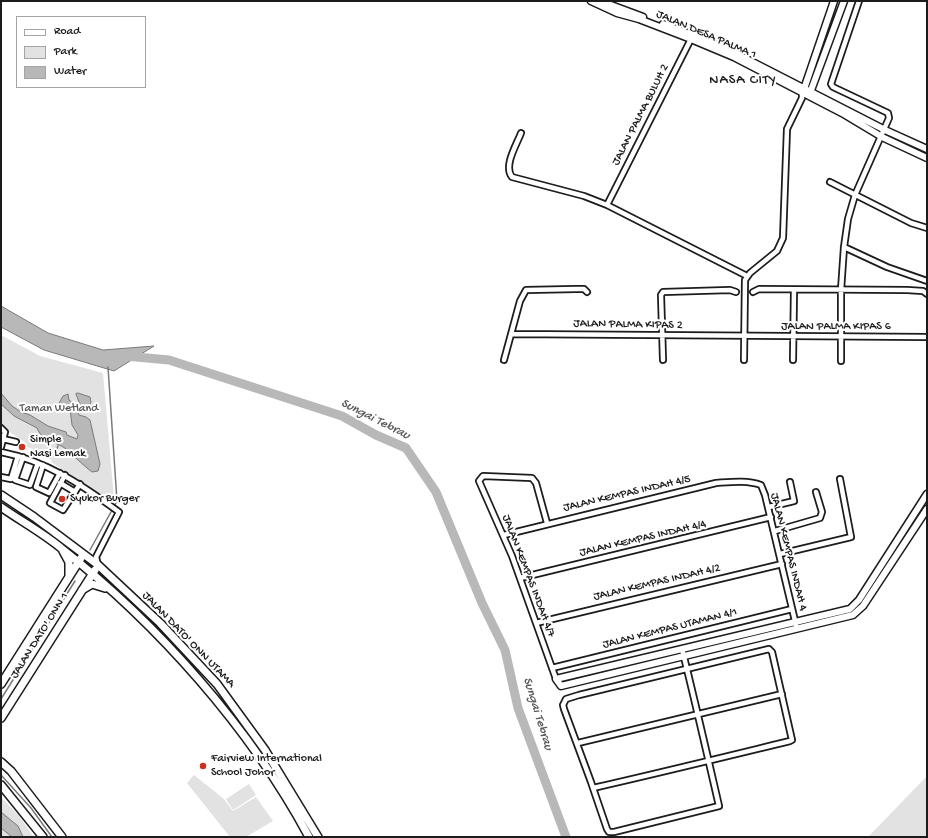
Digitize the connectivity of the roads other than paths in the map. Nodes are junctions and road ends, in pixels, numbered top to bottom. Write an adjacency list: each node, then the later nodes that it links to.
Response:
1 (591, 1): 6 (street, JALAN DESA PALMA 1)
2 (600, 1): 6 (street, JALAN DESA PALMA 1)
3 (834, 1): 7 (street)
4 (844, 1): 7 (street)
5 (858, 1): 8 (street)
6 (692, 36): 7 (street, JALAN DESA PALMA 1); 15 (street, JALAN PALMA BULUH 2)
7 (806, 93): 8 (street); 10 (street); 18 (street)
8 (885, 130): 10 (street); 11 (street)
9 (521, 133): 15 (street)
10 (882, 137): 12 (street); 14 (street)
11 (927, 149)
12 (927, 158)
13 (830, 182): 14 (street)
14 (855, 195): 16 (street); 17 (street)
15 (607, 205): 18 (street)
16 (927, 228)
17 (844, 247): 19 (street); 21 (street)
18 (747, 276): 28 (street)
19 (927, 281)
20 (794, 290): 21 (street); 24 (street); 29 (street)
21 (841, 290): 25 (street); 30 (street)
22 (587, 292): 26 (street)
23 (736, 292): 27 (street)
24 (753, 292)
25 (927, 294)
26 (511, 334): 27 (street, JALAN PALMA KIPAS 2); 32 (street)
27 (662, 336): 28 (street, JALAN PALMA KIPAS 2); 33 (street)
28 (744, 336): 29 (street, JALAN PALMA KIPAS 6); 34 (street)
29 (793, 337): 30 (street, JALAN PALMA KIPAS 6); 35 (street)
30 (841, 337): 31 (street, JALAN PALMA KIPAS 6); 36 (street)
31 (927, 337)
32 (504, 360)
33 (662, 360)
34 (744, 360)
35 (793, 360)
36 (841, 360)
37 (1, 428): 38 (street)
38 (3, 439): 39 (street); 40 (street)
39 (16, 442)
40 (1, 447)
41 (1, 452): 42 (street)
42 (21, 456): 43 (street); 43 (street); 45 (street)
43 (41, 464): 44 (street); 44 (street)
44 (62, 474): 48 (street); 50 (street)
45 (1, 477)
46 (840, 479): 66 (street)
47 (790, 482): 56 (street)
48 (60, 483): 51 (street); 51 (street)
49 (756, 483): 56 (street, JALAN KEMPAS INDAH 4); 59 (street, JALAN KEMPAS INDAH 4/5)
50 (80, 484): 51 (street); 68 (street)
51 (75, 492)
52 (816, 492): 62 (street)
53 (927, 494): 60 (street)
54 (1, 495): 65 (main road, JALAN DATO' ONN UTAMA)
55 (1, 507): 64 (main road, JALAN DATO' ONN UTAMA)
56 (769, 507): 58 (street, JALAN KEMPAS INDAH 4)
57 (927, 509): 61 (street)
58 (771, 518): 62 (street, JALAN KEMPAS INDAH 4); 71 (street, JALAN KEMPAS INDAH 4/4)
59 (547, 523): 63 (street, JALAN KEMPAS INDAH 4/5); 63 (street, JALAN KEMPAS INDAH 4/7)
60 (908, 523): 61 (street); 76 (street)
61 (915, 526): 78 (street)
62 (775, 531): 66 (street, JALAN KEMPAS INDAH 4)
63 (504, 535): 71 (street, JALAN KEMPAS INDAH 4/7)
64 (60, 547): 67 (main road, JALAN DATO' ONN UTAMA); 72 (main road)
65 (84, 554): 67 (main road, JALAN DATO' ONN 1); 68 (main road, JALAN DATO' ONN UTAMA)
66 (780, 554): 69 (street, JALAN KEMPAS INDAH 4)
67 (79, 562): 70 (main road, JALAN DATO' ONN UTAMA); 72 (main road, JALAN DATO' ONN 1)
68 (98, 564): 70 (main road, JALAN DATO' ONN 1); 86 (main road, JALAN DATO' ONN UTAMA)
69 (782, 564): 75 (street, JALAN KEMPAS INDAH 4); 77 (street, JALAN KEMPAS INDAH 4/2)
70 (92, 574): 73 (main road, JALAN DATO' ONN 1); 74 (main road, JALAN DATO' ONN UTAMA)
71 (520, 578): 77 (street, JALAN KEMPAS INDAH 4/7)
72 (67, 579): 84 (main road, JALAN DATO' ONN 1)
73 (80, 592): 74 (main road); 89 (main road, JALAN DATO' ONN 1)
74 (112, 592): 87 (main road, JALAN DATO' ONN UTAMA)
75 (792, 609): 76 (street, JALAN KEMPAS INDAH 4); 81 (street, JALAN KEMPAS UTAMAN 4/1)
76 (795, 622): 78 (street, JALAN KEMPAS INDAH 4); 79 (street)
77 (536, 623): 81 (street, JALAN KEMPAS INDAH 4/7)
78 (797, 628): 80 (street)
79 (682, 649): 80 (street); 83 (street)
80 (684, 657): 82 (street); 83 (street)
81 (552, 668): 83 (street, JALAN KEMPAS INDAH 4/7)
82 (687, 669): 85 (street); 88 (street); 90 (street)
83 (556, 679)
84 (1, 684)
85 (782, 694): 88 (street); 92 (street)
86 (236, 708): 87 (main road); 100 (main road, JALAN DATO' ONN UTAMA)
87 (228, 714): 99 (main road, JALAN DATO' ONN UTAMA)
88 (698, 714): 90 (street); 92 (street)
89 (1, 718)
90 (578, 743): 96 (street)
91 (1, 756): 94 (main road)
92 (709, 760): 96 (street); 96 (street)
93 (1, 762): 94 (main road)
94 (11, 771): 98 (main road)
95 (1, 785): 97 (main road)
96 (593, 788)
97 (43, 837)
98 (62, 837)
99 (308, 837)
100 (318, 837)

